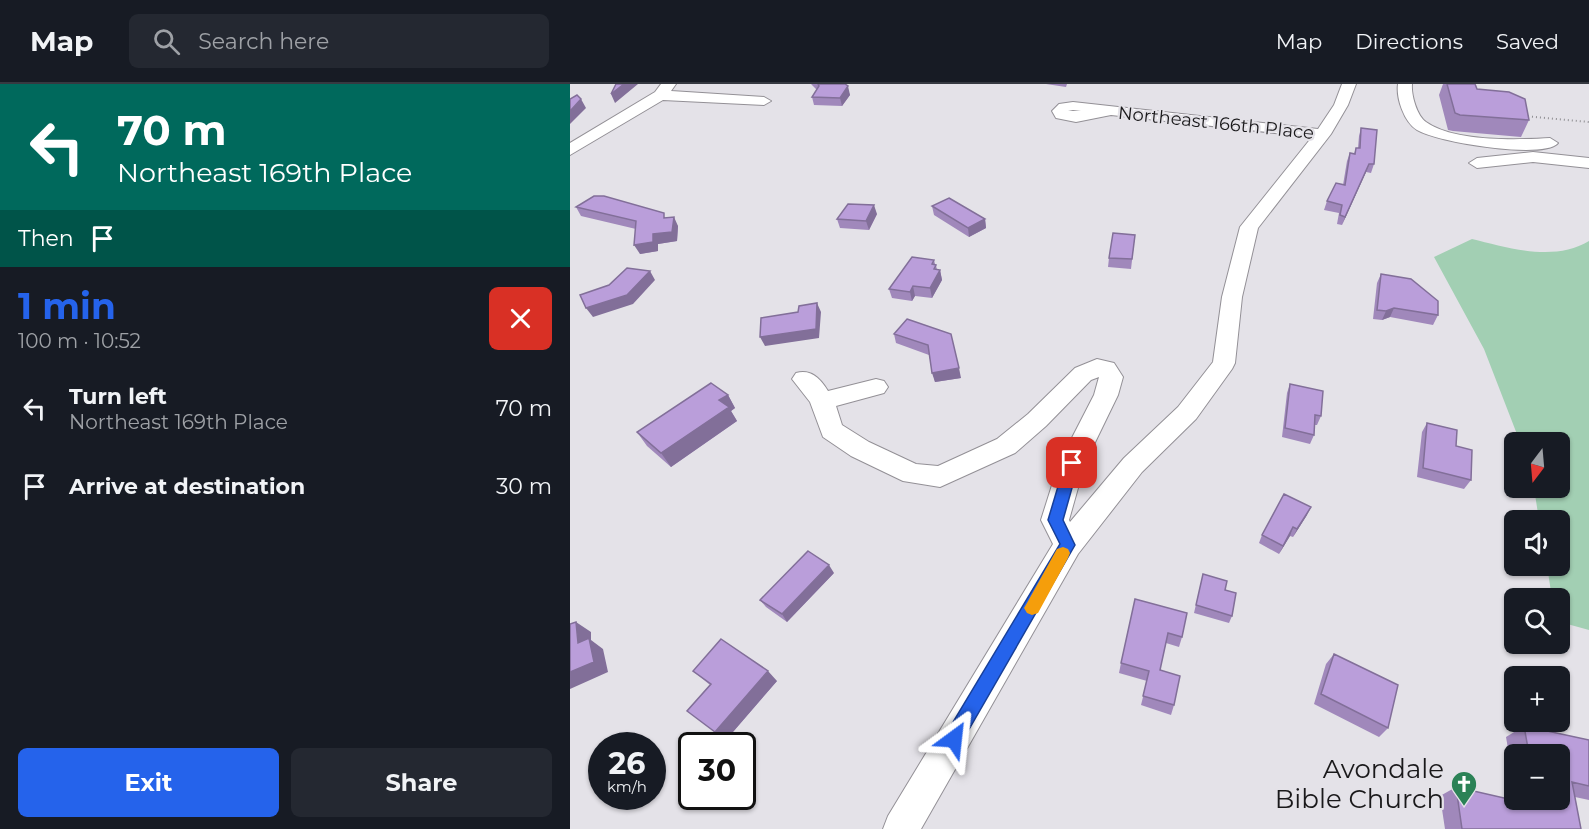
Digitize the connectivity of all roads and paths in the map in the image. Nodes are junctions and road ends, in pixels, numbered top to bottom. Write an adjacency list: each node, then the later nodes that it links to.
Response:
1 (1349, 84): 8 (street)
2 (1405, 84): 9 (street)
3 (665, 89): 4 (street); 10 (street)
4 (764, 101)
5 (1108, 111): 8 (street, Northeast 166th Place)
6 (1522, 116): 7 (path)
7 (1589, 123)
8 (1323, 134): 16 (street)
9 (1550, 143)
10 (570, 150)
11 (1477, 163): 12 (street)
12 (1589, 163)
13 (804, 379): 15 (street)
14 (876, 387): 15 (street)
15 (822, 401): 16 (street)
16 (1068, 545): 17 (street)
17 (901, 829)

